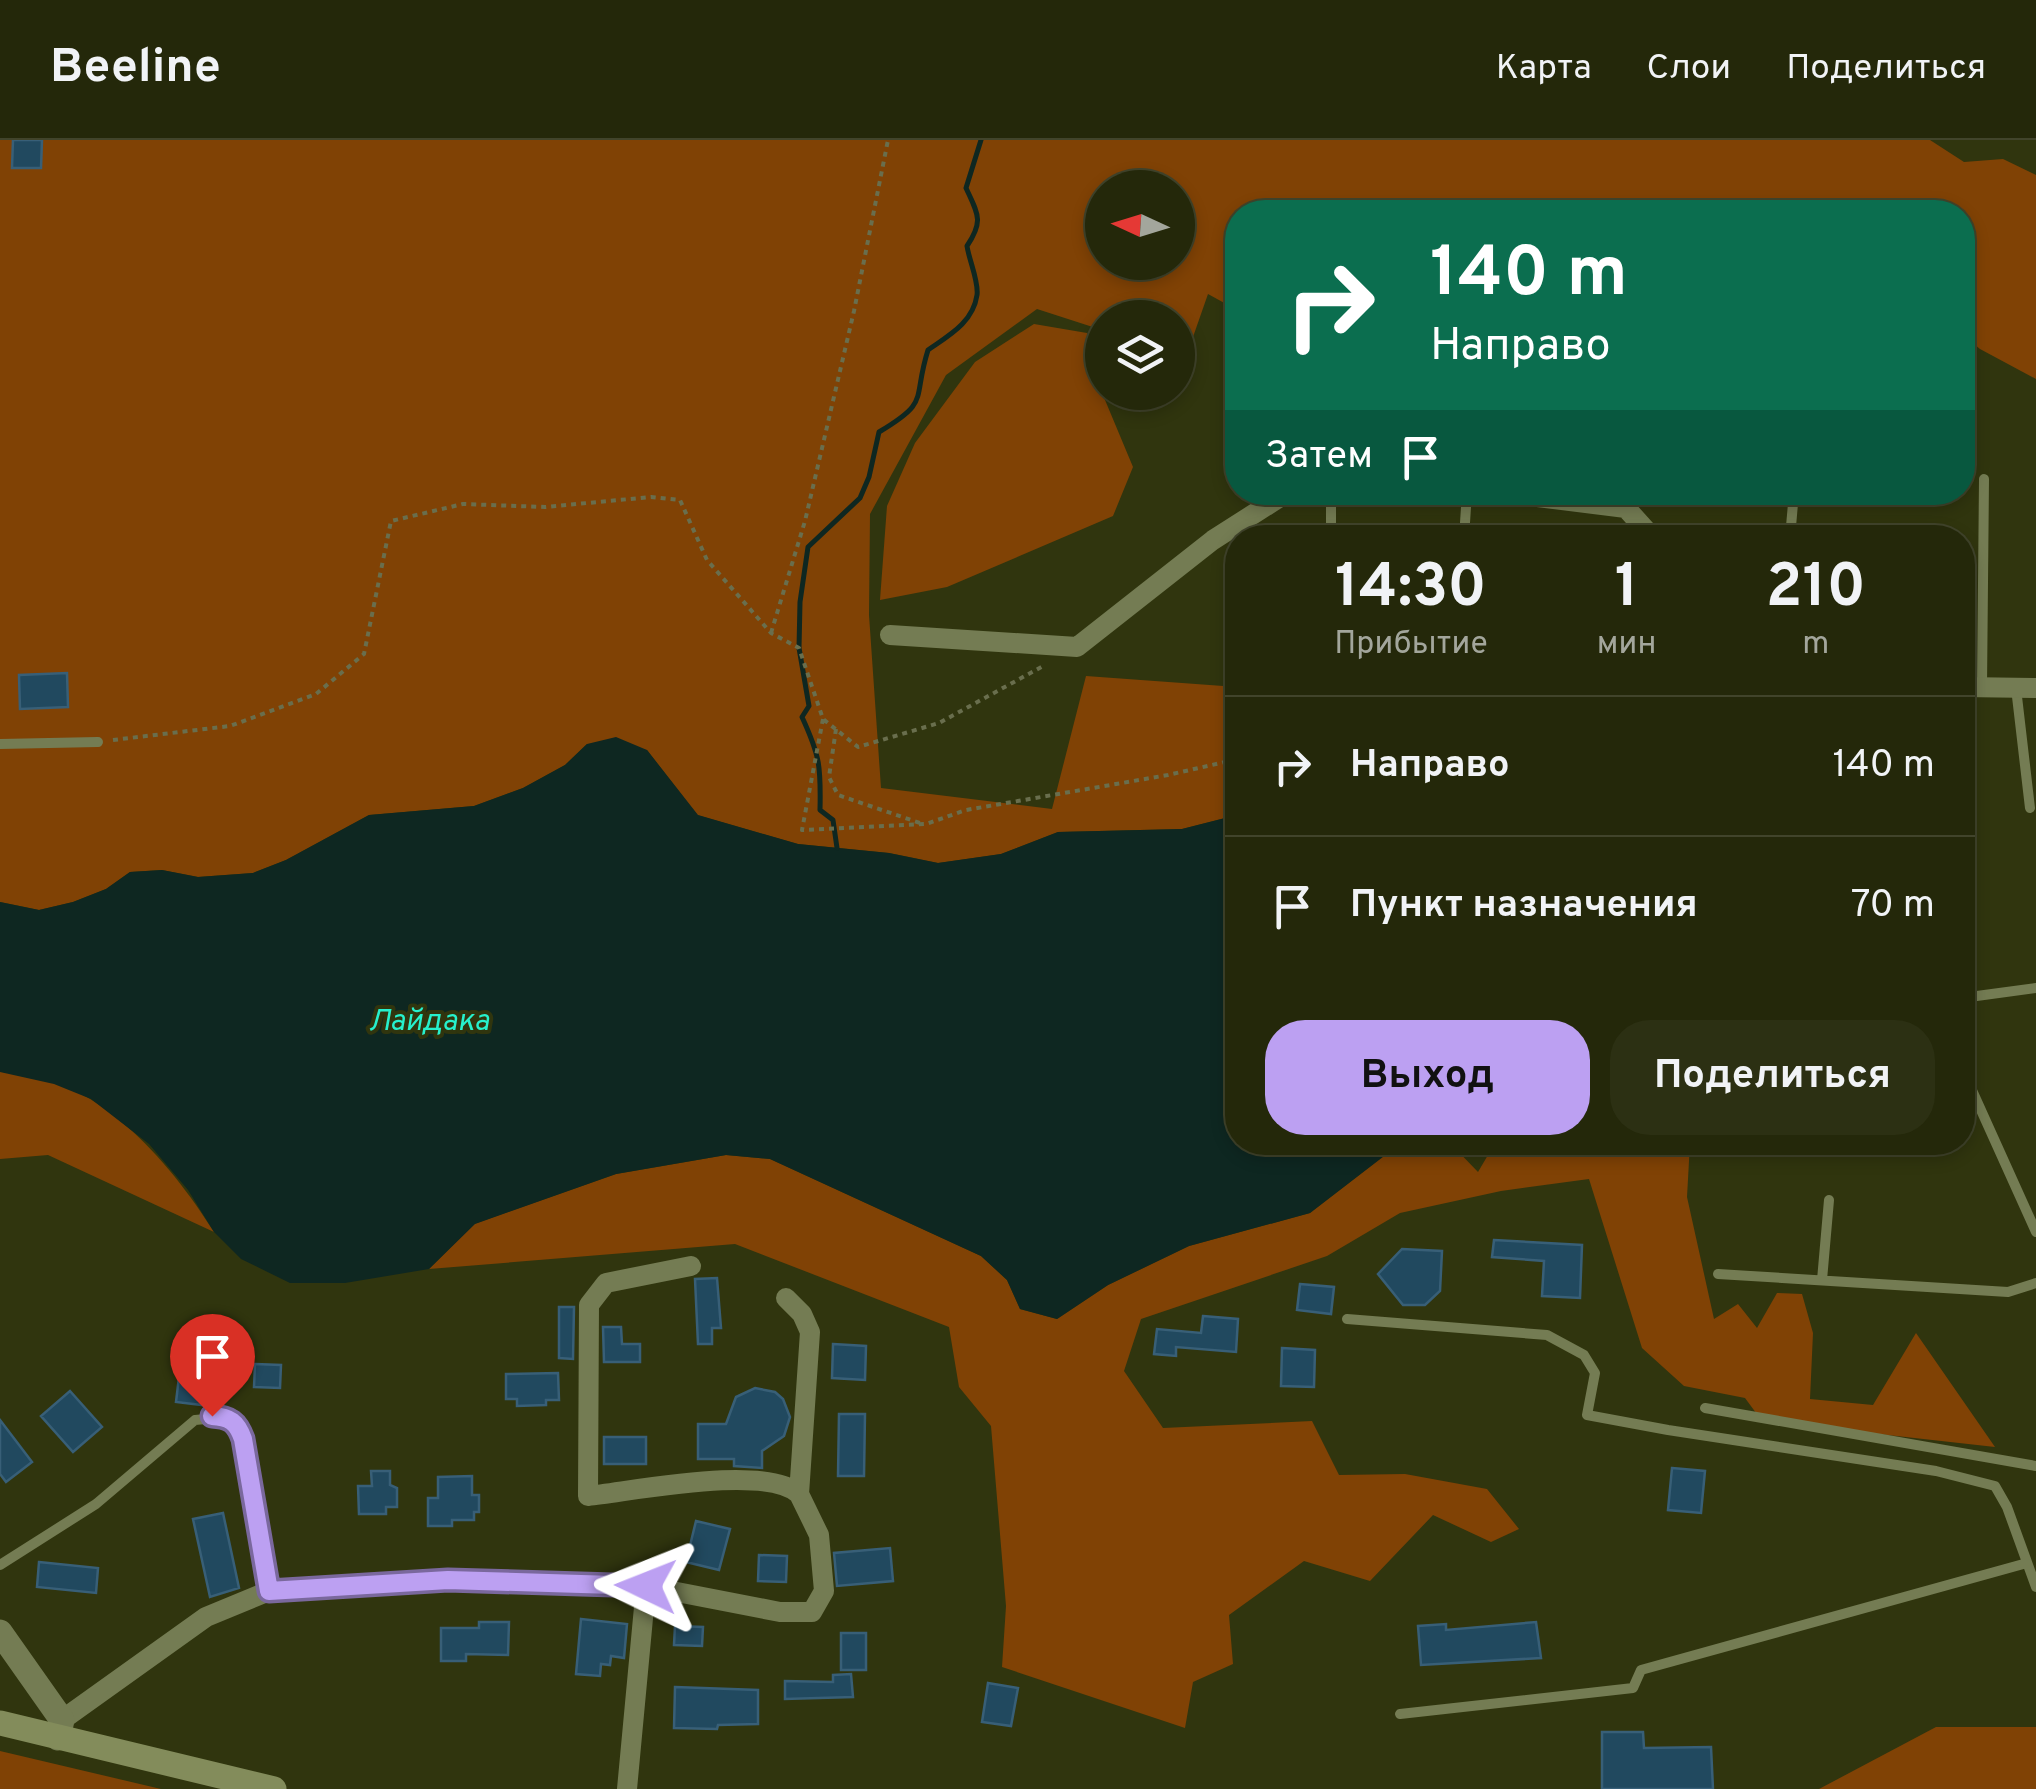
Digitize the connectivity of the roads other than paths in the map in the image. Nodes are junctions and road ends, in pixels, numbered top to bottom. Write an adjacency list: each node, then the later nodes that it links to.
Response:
1 (1984, 480): 7 (lane)
2 (1268, 505): 4 (street)
3 (1606, 505): 5 (street)
4 (1237, 525)
5 (1641, 525)
6 (1225, 533): 8 (street)
7 (1975, 635)
8 (890, 636)
9 (1975, 687): 10 (street)
10 (2026, 688): 13 (lane)
11 (98, 742): 12 (lane)
12 (0, 744)
13 (2030, 808)
14 (2036, 988): 15 (lane)
15 (1975, 996)
16 (1975, 1097): 18 (lane)
17 (1829, 1200): 21 (lane)
18 (2036, 1232)
19 (691, 1266): 27 (street)
20 (1718, 1274): 21 (lane)
21 (1822, 1280): 22 (lane)
22 (2036, 1283)
23 (786, 1298): 27 (street)
24 (1347, 1320): 28 (lane)
25 (1705, 1408): 26 (lane)
26 (2036, 1466)
27 (799, 1494): 30 (street)
28 (2027, 1564): 31 (lane); 34 (lane)
29 (0, 1565): 32 (lane)
30 (646, 1586): 32 (street); 38 (street)
31 (2036, 1588)
32 (269, 1591): 36 (street)
33 (0, 1632): 36 (street)
34 (1400, 1714)
35 (0, 1723): 36 (main road)
36 (60, 1729): 37 (main road)
37 (274, 1789)
38 (627, 1789)

